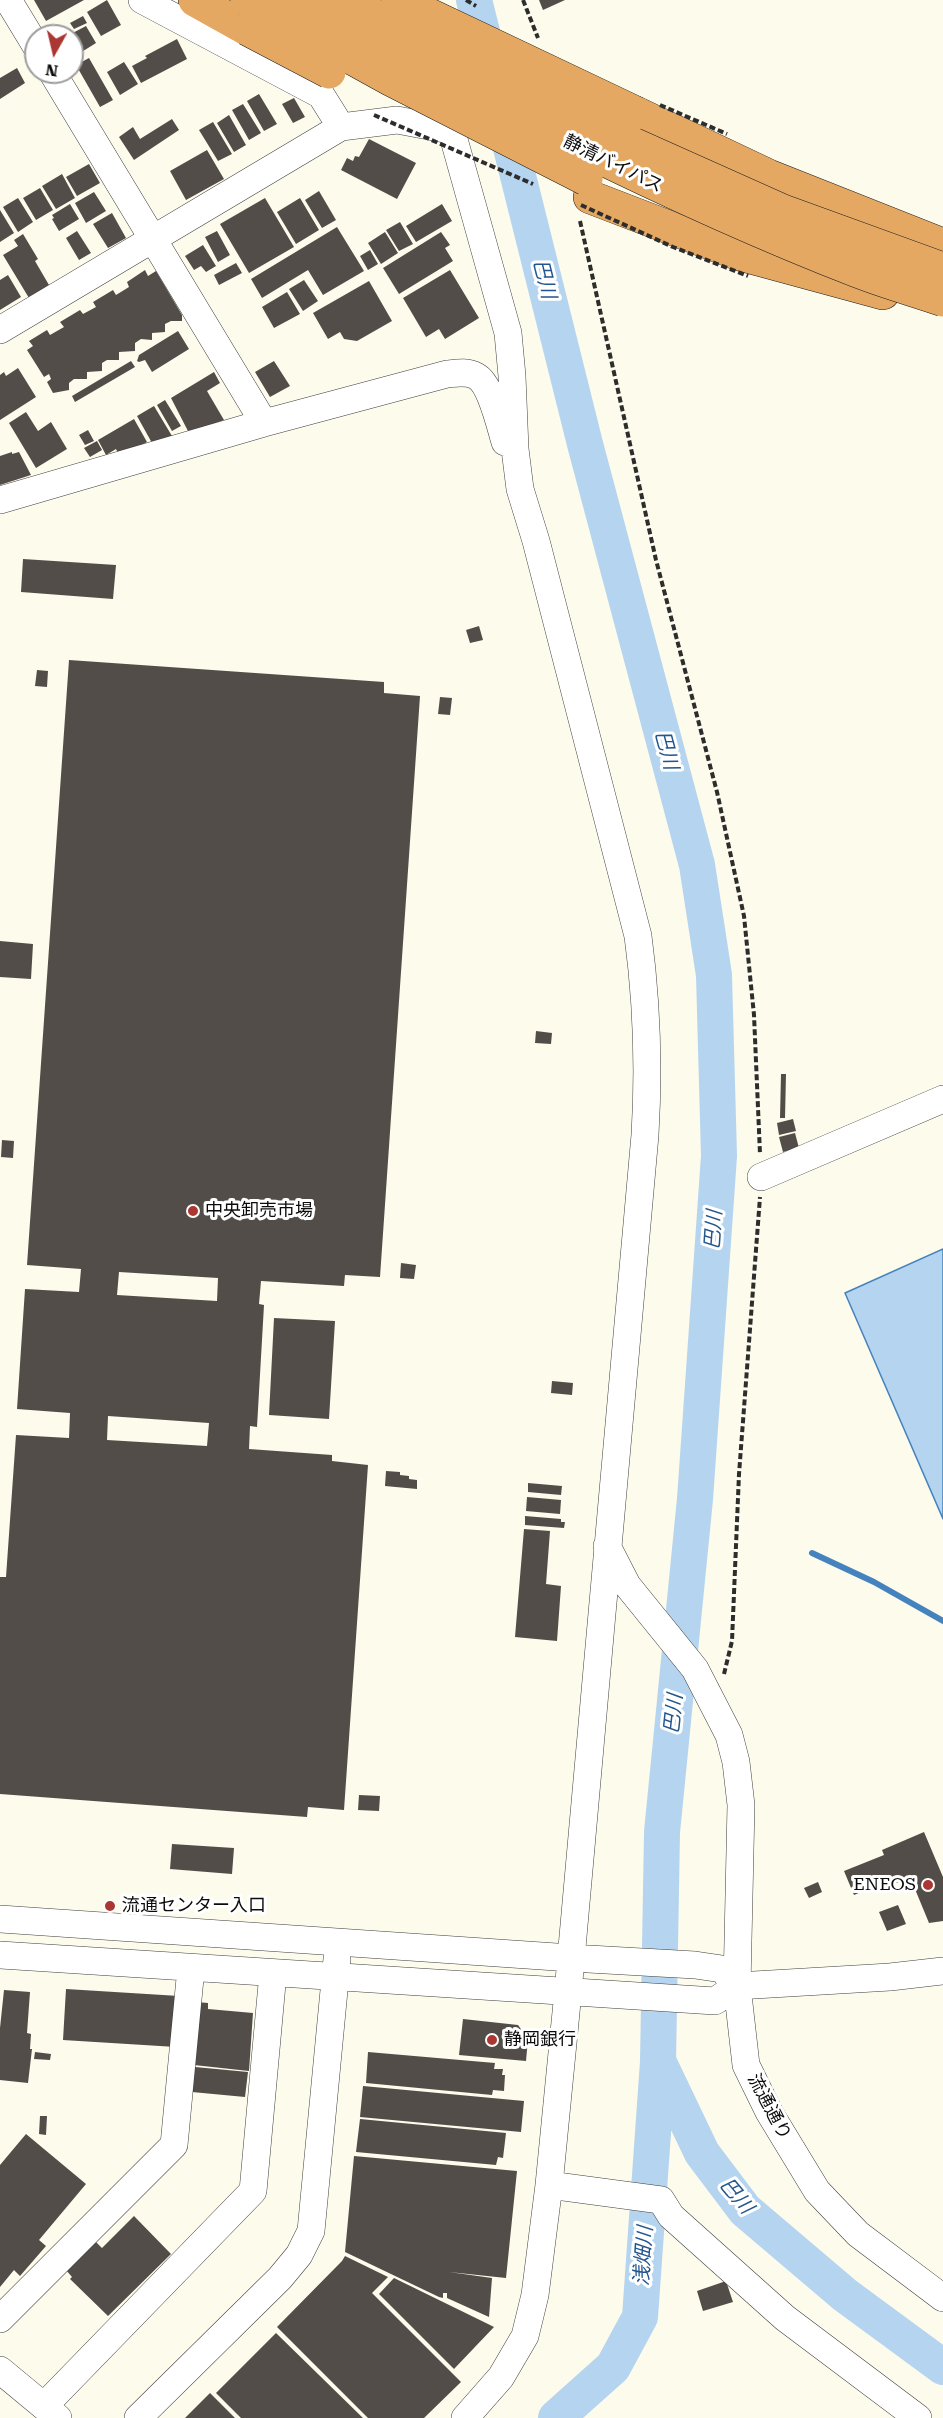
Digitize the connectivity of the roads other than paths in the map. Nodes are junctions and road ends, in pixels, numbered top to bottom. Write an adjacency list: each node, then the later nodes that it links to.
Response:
1 (8, 0): 10 (street)
2 (142, 0): 13 (street)
3 (195, 0): 9 (highway)
4 (295, 0): 18 (highway, 静清バイパス, bridge)
5 (344, 0): 17 (highway, 静清バイパス, bridge)
6 (398, 0): 12 (highway, bridge)
7 (416, 0): 14 (street)
8 (440, 0): 12 (highway, bridge)
9 (247, 15): 19 (highway, bridge)
10 (24, 26)
11 (59, 84): 15 (street)
12 (636, 113): 16 (highway)
13 (340, 127): 14 (street); 15 (street)
14 (450, 130): 22 (street)
15 (154, 240): 20 (street); 21 (street)
16 (943, 245)
17 (943, 269)
18 (943, 300)
19 (943, 309)
20 (0, 330)
21 (264, 423): 22 (street); 23 (street)
22 (520, 489): 26 (street)
23 (0, 500)
24 (943, 1099): 25 (street)
25 (761, 1177)
26 (607, 1546): 30 (street); 35 (street, 流通通り)
27 (0, 1919): 28 (street)
28 (339, 1943): 30 (street); 34 (street)
29 (0, 1955): 31 (street)
30 (571, 1958): 35 (street); 36 (street)
31 (191, 1968): 33 (street); 39 (street)
32 (943, 1971): 35 (street)
33 (273, 1973): 34 (street); 41 (street)
34 (336, 1977): 36 (street); 42 (street)
35 (737, 1986): 36 (street); 38 (street, 流通通り)
36 (568, 1992): 37 (street)
37 (549, 2185): 43 (street); 44 (street)
38 (943, 2298)
39 (0, 2319)
40 (0, 2370): 41 (street)
41 (51, 2412)
42 (138, 2418)
43 (465, 2418)
44 (918, 2418)

